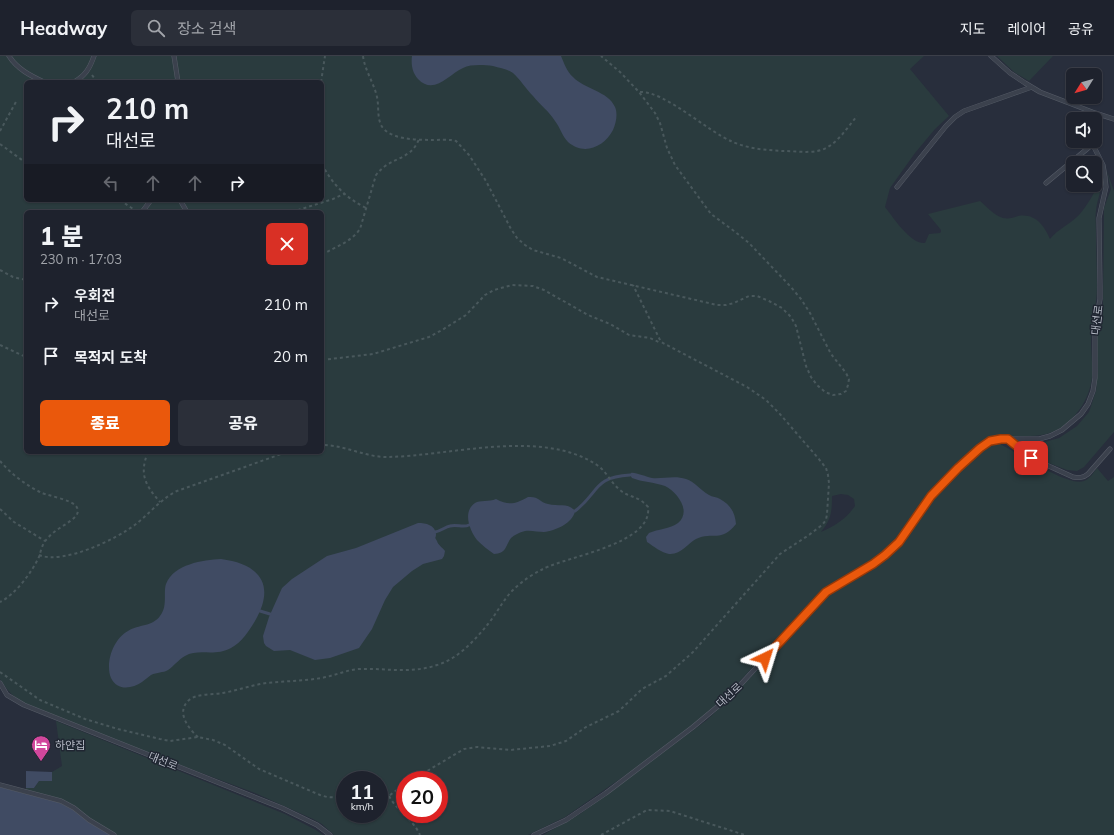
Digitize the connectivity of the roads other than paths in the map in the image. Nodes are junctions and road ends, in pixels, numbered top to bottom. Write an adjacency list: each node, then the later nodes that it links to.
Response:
1 (9, 56): 5 (lane)
2 (94, 56): 6 (lane)
3 (174, 56): 7 (lane)
4 (991, 56): 8 (lane)
5 (40, 80)
6 (77, 80)
7 (178, 80)
8 (1032, 87): 9 (lane); 15 (lane)
9 (1092, 112)
10 (1102, 115): 11 (lane)
11 (1114, 118)
12 (1086, 148): 14 (lane, 대선로)
13 (1094, 148): 16 (lane, 대선로)
14 (1046, 183)
15 (897, 188)
16 (1008, 439): 17 (lane); 22 (lane, 대선로)
17 (1110, 449)
18 (1, 687): 21 (lane, 대선로)
19 (0, 786): 20 (lane)
20 (114, 835)
21 (330, 835)
22 (534, 835)

